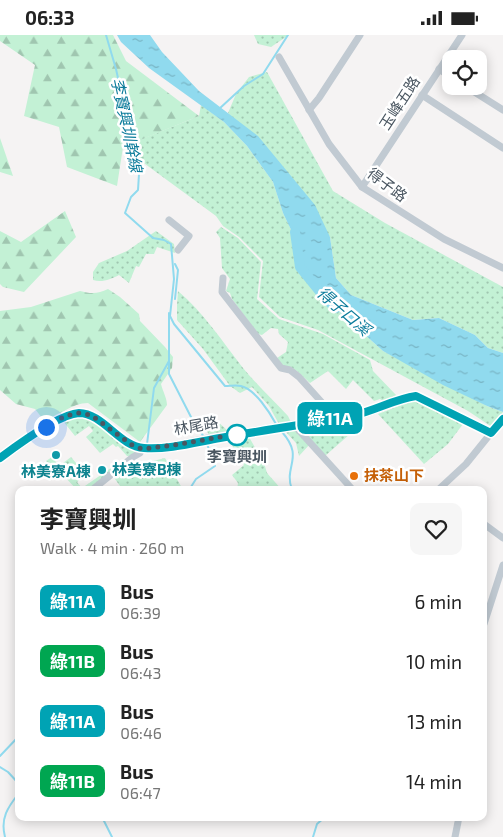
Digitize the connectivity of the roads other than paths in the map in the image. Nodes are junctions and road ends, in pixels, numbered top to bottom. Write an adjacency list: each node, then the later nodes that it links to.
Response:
1 (360, 35): 8 (street)
2 (462, 35): 4 (street, 玉峰五路)
3 (279, 57): 8 (street, 得子路)
4 (439, 69): 5 (street); 6 (street, 玉峰五路)
5 (442, 71)
6 (422, 95): 10 (street); 11 (street, 玉峰五路)
7 (479, 95): 9 (street)
8 (309, 110): 11 (street, 得子路)
9 (503, 110)
10 (503, 148)
11 (362, 187): 14 (street, 得子路)
12 (170, 221): 13 (street)
13 (178, 250)
14 (503, 268)
15 (223, 278): 16 (street)
16 (335, 417): 18 (street, 林尾路); 19 (street, 林尾路)
17 (503, 419): 19 (street)
18 (294, 425): 20 (street, 林尾路); 23 (street)
19 (494, 430): 24 (street)
20 (142, 449): 21 (street); 22 (street)
21 (0, 458)
22 (97, 486)
23 (349, 486)
24 (445, 486)
25 (487, 526): 26 (street)
26 (503, 537)
27 (503, 565): 28 (street)
28 (487, 615)
29 (458, 821): 30 (street)
30 (455, 837)

